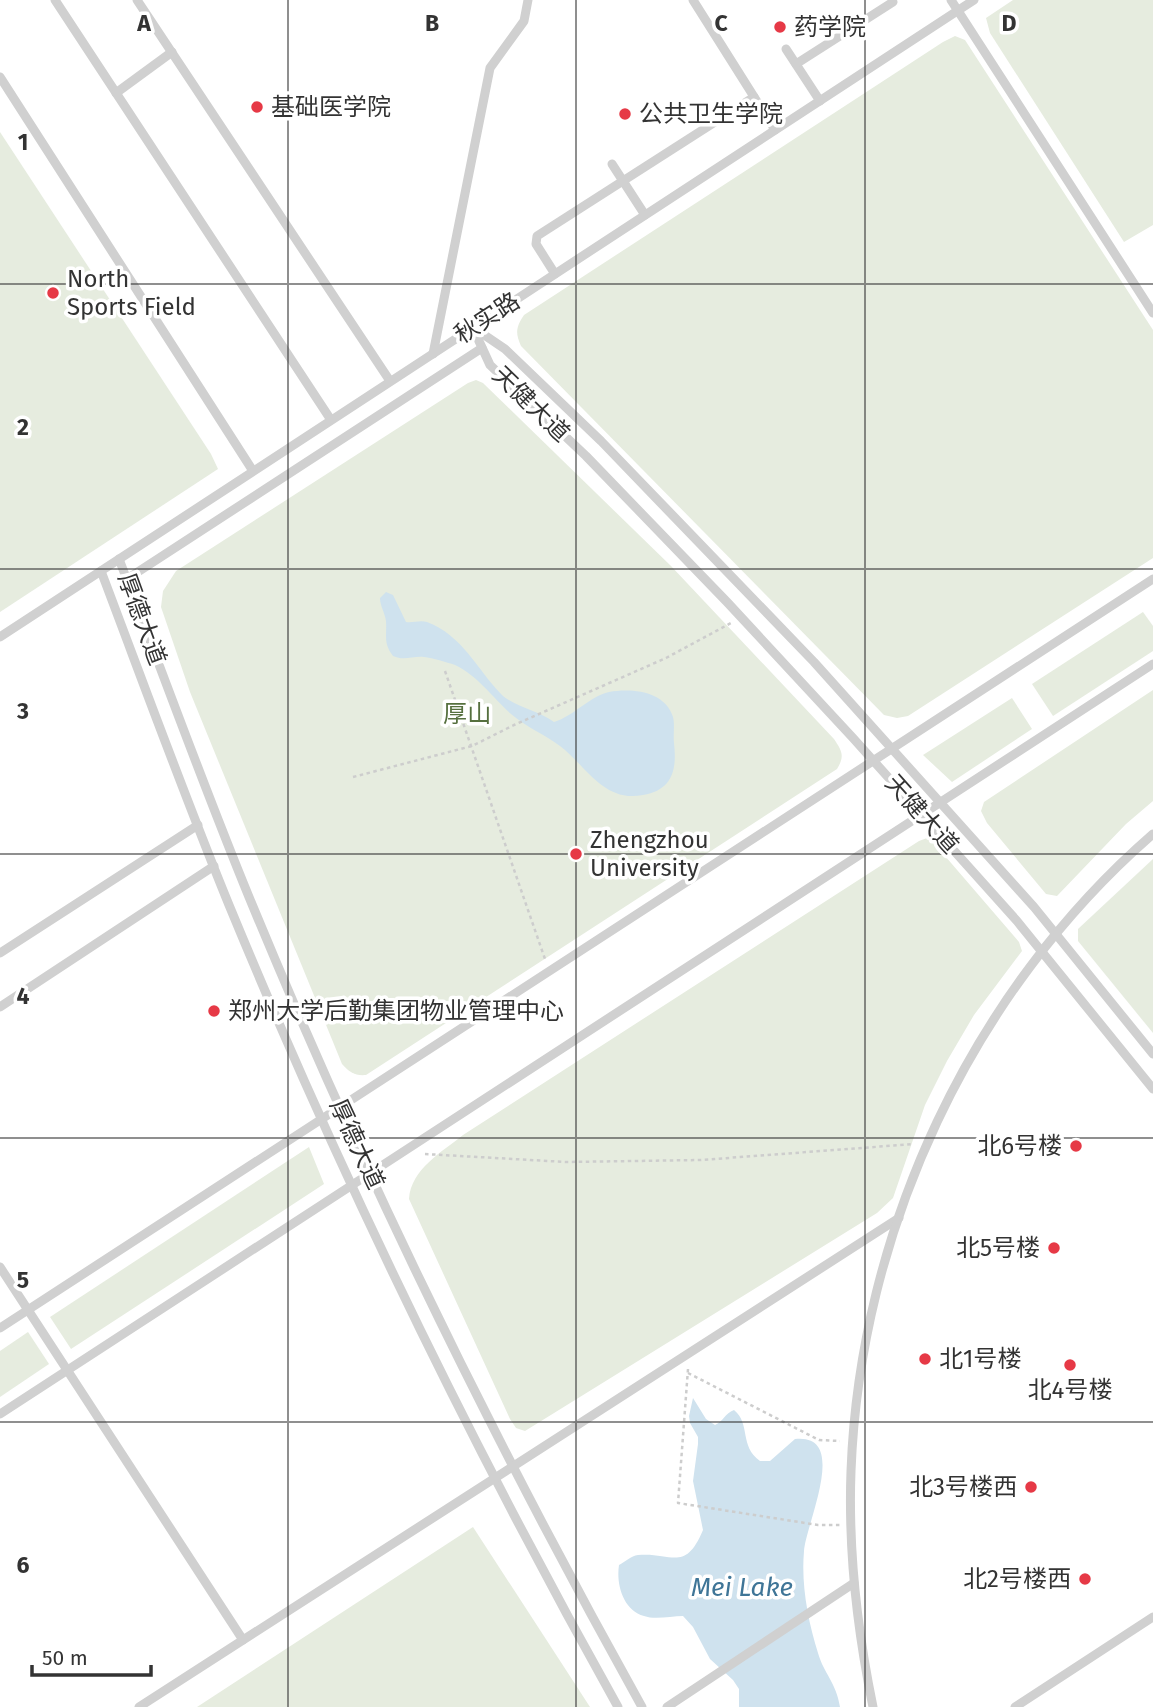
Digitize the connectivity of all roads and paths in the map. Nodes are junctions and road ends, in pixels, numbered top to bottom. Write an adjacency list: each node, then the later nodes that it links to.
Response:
1 (55, 0): 13 (lane)
2 (137, 0): 10 (lane)
3 (528, 0): 24 (lane)
4 (693, 0): 14 (lane)
5 (951, 0): 8 (lane)
6 (974, 0): 8 (lane, 秋实路)
7 (893, 2): 11 (lane)
8 (958, 11): 15 (lane, 秋实路); 21 (lane)
9 (786, 49): 11 (lane)
10 (172, 52): 13 (lane); 25 (lane)
11 (796, 64): 15 (lane)
12 (0, 77): 27 (lane)
13 (116, 93): 26 (lane)
14 (754, 97): 16 (lane); 18 (lane)
15 (820, 101): 16 (lane, 秋实路)
16 (775, 130): 19 (lane, 秋实路)
17 (612, 164): 18 (lane)
18 (623, 181): 19 (lane); 20 (lane)
19 (645, 215): 20 (lane, 秋实路)
20 (555, 274): 22 (lane, 秋实路)
21 (1153, 313)
22 (473, 328): 23 (lane, 天健大道); 24 (lane, 秋实路); 37 (lane, 天健大道)
23 (482, 348): 30 (lane); 32 (lane, 天健大道)
24 (433, 354): 25 (lane, 秋实路)
25 (390, 382): 26 (lane, 秋实路)
26 (331, 420): 27 (lane, 秋实路)
27 (253, 471): 28 (lane, 秋实路)
28 (120, 559): 29 (lane, 秋实路); 30 (lane, 厚德大道)
29 (101, 570): 33 (lane, 秋实路); 42 (lane, 厚德大道)
30 (127, 579): 52 (lane, 厚德大道)
31 (1153, 579): 37 (lane)
32 (741, 617): 36 (path); 38 (lane, 天健大道)
33 (0, 637)
34 (1153, 664): 40 (lane)
35 (445, 671): 36 (path)
36 (472, 746): 39 (path); 48 (path)
37 (892, 748): 38 (lane); 40 (lane, 天健大道)
38 (873, 761): 41 (lane, 天健大道); 48 (lane)
39 (353, 777)
40 (941, 802): 41 (lane); 45 (lane, 天健大道)
41 (922, 814): 47 (lane, 天健大道); 55 (lane)
42 (198, 825): 44 (lane, 厚德大道); 46 (lane)
43 (1153, 834): 45 (lane)
44 (214, 866): 49 (lane); 53 (lane, 厚德大道)
45 (1056, 935): 47 (lane); 50 (lane, 天健大道)
46 (0, 953)
47 (1042, 953): 51 (lane, 天健大道); 54 (lane)
48 (549, 971): 52 (lane)
49 (0, 1007)
50 (1153, 1054)
51 (1153, 1089)
52 (340, 1108): 53 (lane); 56 (lane, 厚德大道)
53 (322, 1119): 57 (lane, 厚德大道); 60 (lane)
54 (928, 1143): 55 (path); 58 (lane)
55 (401, 1153): 56 (lane)
56 (371, 1173): 57 (lane); 67 (lane, 厚德大道)
57 (352, 1184): 63 (lane); 68 (lane, 厚德大道)
58 (899, 1218): 62 (lane); 66 (lane)
59 (0, 1267): 60 (lane)
60 (28, 1310): 61 (lane); 63 (lane)
61 (0, 1328)
62 (689, 1353): 64 (path); 67 (lane)
63 (66, 1370): 65 (lane); 72 (lane)
64 (688, 1373): 66 (path); 69 (path)
65 (0, 1414)
66 (853, 1442): 69 (lane)
67 (513, 1466): 68 (lane); 75 (lane, 厚德大道)
68 (495, 1478): 72 (lane); 74 (lane, 厚德大道)
69 (851, 1526): 70 (lane)
70 (854, 1583): 76 (lane); 77 (lane)
71 (1153, 1617): 78 (lane)
72 (243, 1640): 73 (lane)
73 (139, 1707)
74 (618, 1707)
75 (642, 1707)
76 (667, 1707)
77 (873, 1707)
78 (1016, 1707)

